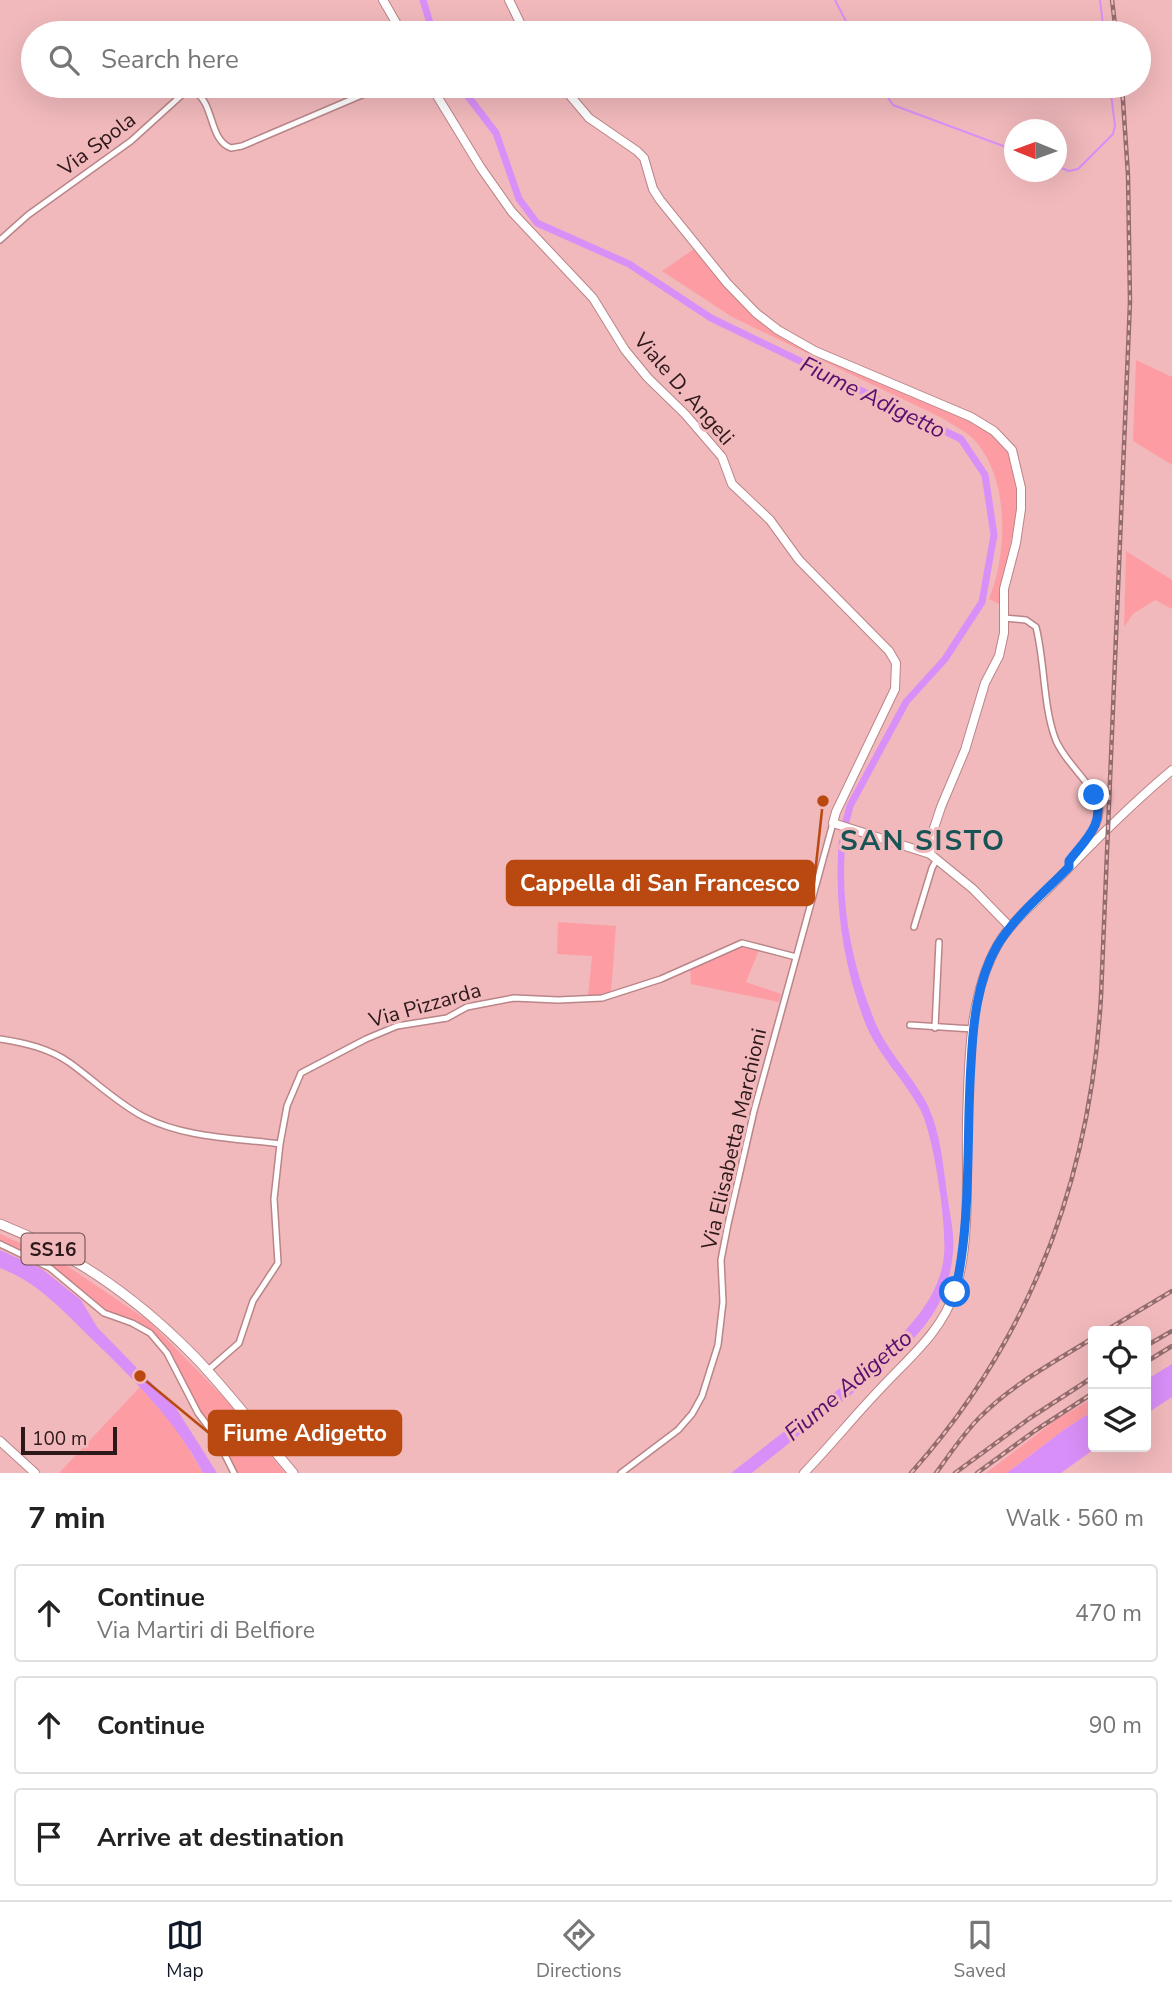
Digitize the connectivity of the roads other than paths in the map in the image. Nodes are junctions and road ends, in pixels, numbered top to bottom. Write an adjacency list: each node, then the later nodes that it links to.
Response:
1 (383, 0): 3 (street)
2 (509, 0): 4 (street)
3 (395, 21)
4 (519, 21)
5 (178, 98): 10 (street, Via Spola)
6 (202, 98): 7 (street, Via Spola)
7 (355, 98)
8 (439, 98): 13 (street, Viale D. Angeli)
9 (572, 98): 11 (street)
10 (0, 240)
11 (1004, 618): 14 (street); 15 (street)
12 (1172, 770): 15 (street)
13 (836, 823): 14 (street); 19 (street, Via Elisabetta Marchioni)
14 (934, 857): 16 (street); 17 (street)
15 (1069, 867): 17 (street)
16 (914, 927)
17 (1010, 927): 22 (street)
18 (939, 942): 21 (street)
19 (796, 957): 24 (street, Via Pizzarda); 32 (street, Via Elisabetta Marchioni)
20 (910, 1025): 21 (street)
21 (935, 1028): 22 (street)
22 (973, 1029): 33 (street)
23 (0, 1039): 24 (street)
24 (280, 1144): 27 (street, Via Pizzarda)
25 (0, 1224): 27 (main road, SS16)
26 (0, 1244): 30 (street)
27 (207, 1371): 31 (main road, SS16)
28 (0, 1441): 29 (street)
29 (35, 1473)
30 (234, 1473)
31 (293, 1473)
32 (621, 1473)
33 (804, 1473)

